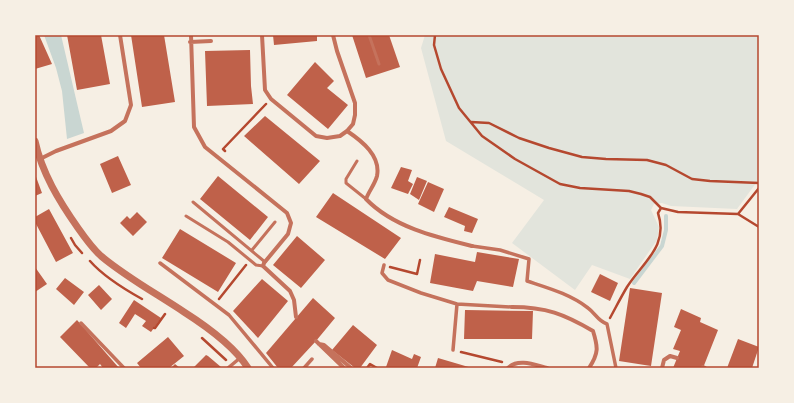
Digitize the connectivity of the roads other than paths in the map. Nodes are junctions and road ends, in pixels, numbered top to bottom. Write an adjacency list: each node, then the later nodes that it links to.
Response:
1 (120, 35): 12 (street)
2 (190, 35): 7 (street)
3 (262, 35): 9 (street)
4 (333, 35): 9 (street)
5 (369, 35): 8 (lane)
6 (211, 41): 7 (street)
7 (190, 42): 21 (street)
8 (379, 64)
9 (347, 131): 14 (street)
10 (35, 141): 11 (street)
11 (36, 150): 12 (street)
12 (39, 159): 28 (street)
13 (357, 161): 14 (lane)
14 (366, 199): 18 (street)
15 (193, 202): 19 (lane)
16 (186, 216): 21 (lane)
17 (275, 222): 19 (lane)
18 (472, 246): 41 (street)
19 (252, 250): 21 (lane)
20 (160, 263): 34 (street)
21 (264, 264): 25 (street)
22 (384, 265): 23 (street)
23 (458, 304): 24 (street); 27 (street)
24 (512, 307): 40 (street)
25 (296, 317)
26 (81, 323): 31 (street)
27 (453, 350)
28 (241, 357): 32 (street); 33 (street)
29 (677, 358): 42 (street)
30 (312, 359): 35 (street)
31 (124, 368)
32 (228, 368)
33 (248, 368)
34 (273, 368)
35 (304, 368)
36 (344, 368): 37 (street)
37 (351, 368)
38 (508, 368): 39 (street)
39 (547, 368)
40 (589, 368)
41 (616, 368)
42 (662, 368)

